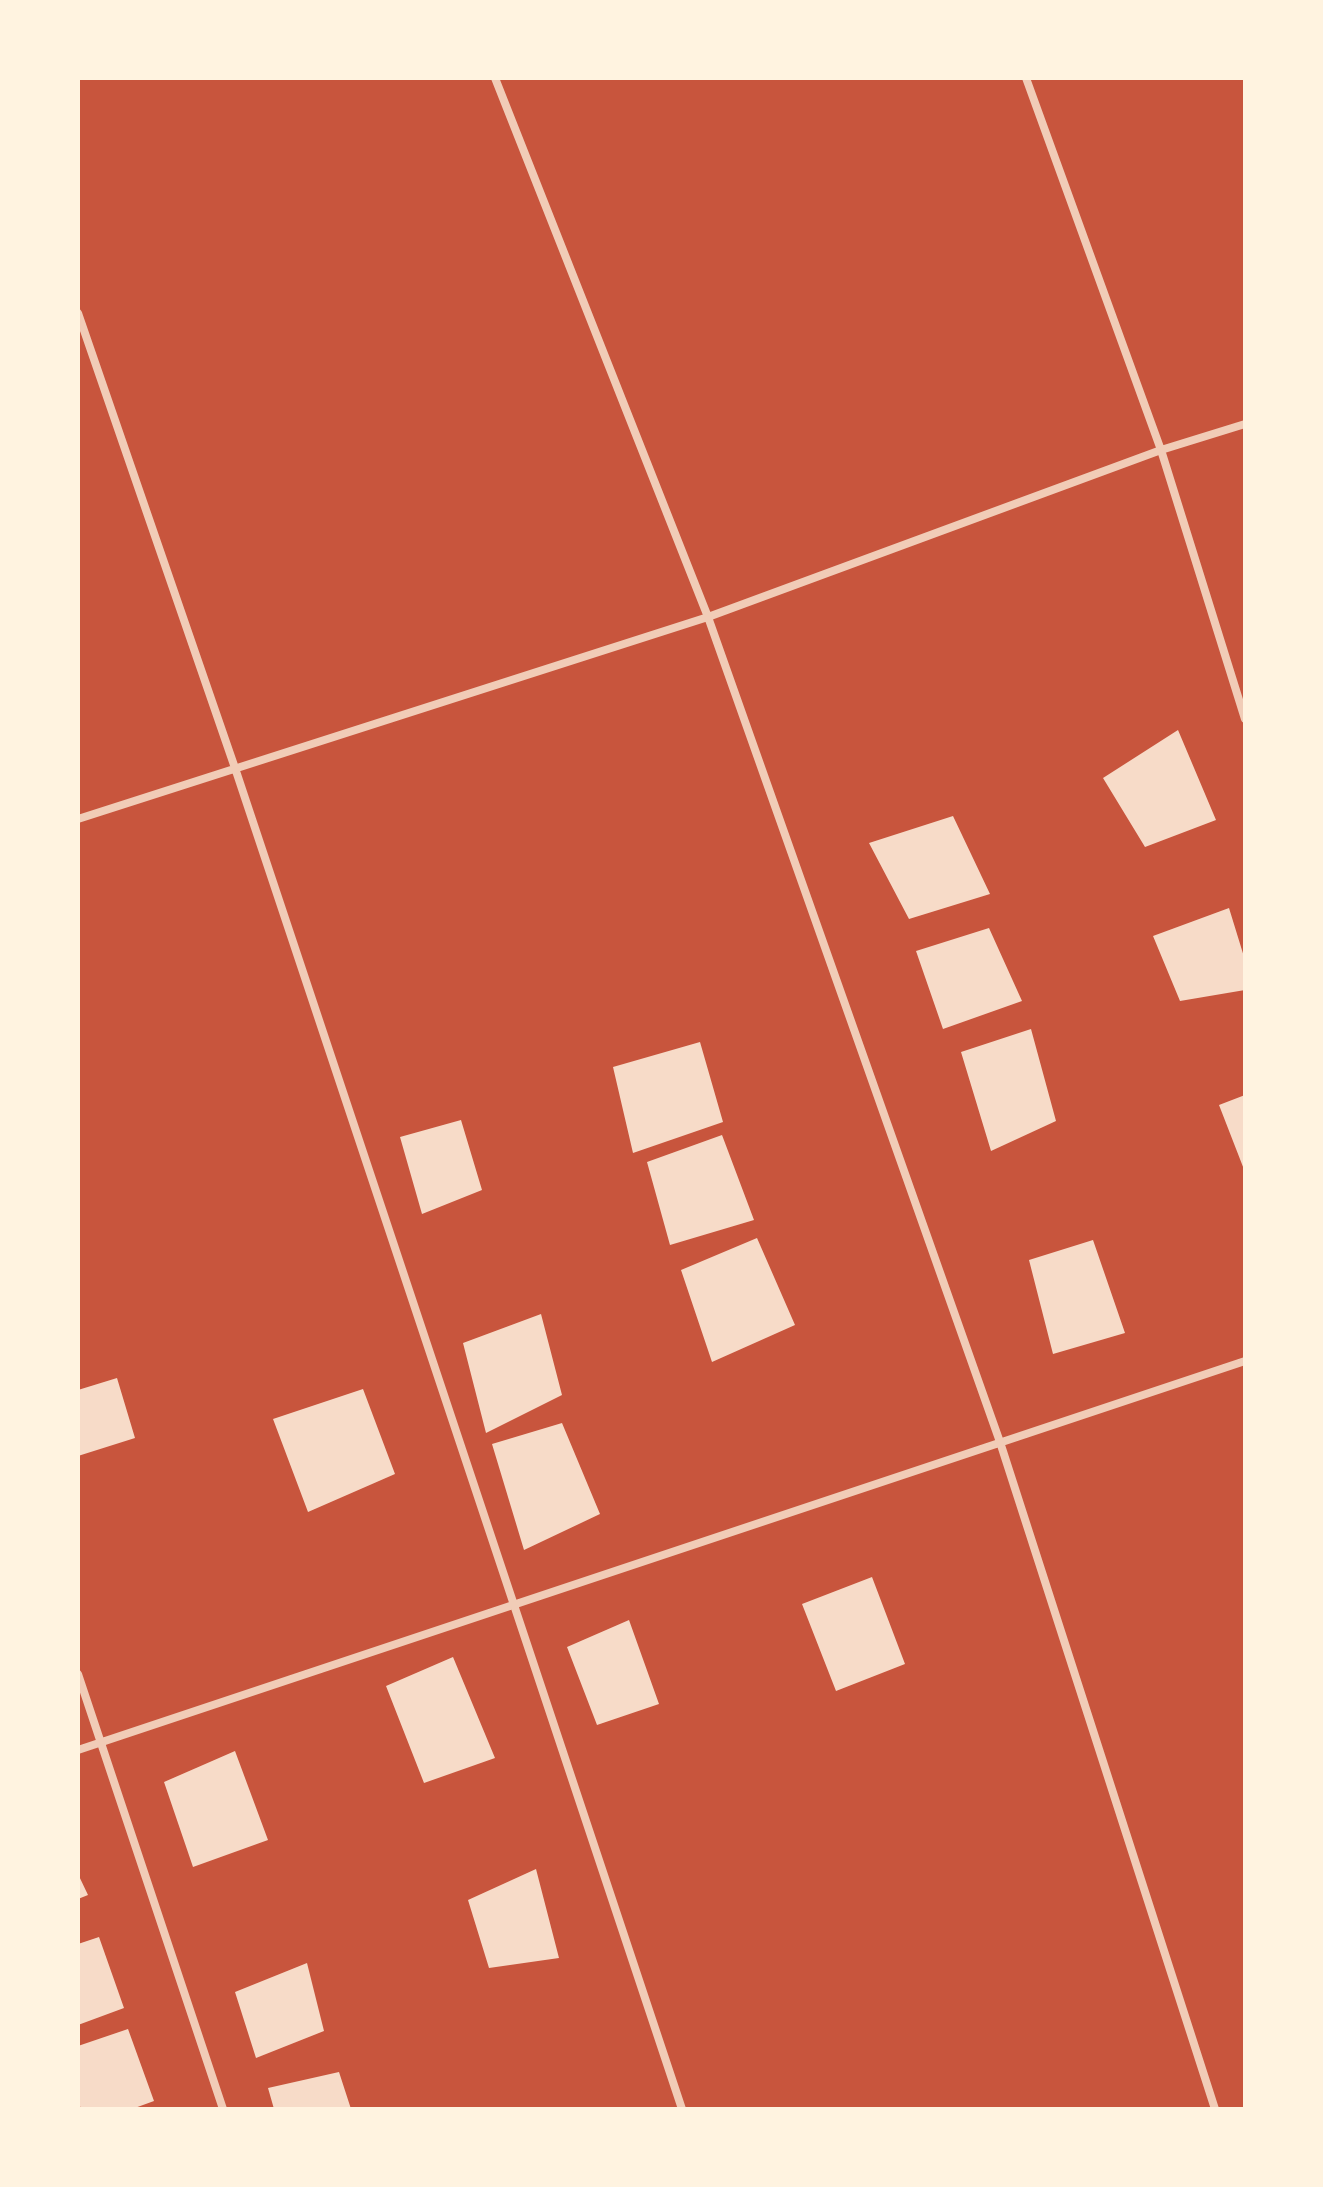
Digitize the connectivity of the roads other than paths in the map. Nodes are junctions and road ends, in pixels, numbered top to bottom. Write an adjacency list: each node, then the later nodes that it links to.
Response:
1 (495, 78): 6 (street)
2 (1026, 78): 5 (street)
3 (78, 313): 8 (street)
4 (1245, 424): 5 (street)
5 (1161, 450): 6 (street); 7 (street)
6 (708, 617): 8 (street); 11 (street)
7 (1245, 719)
8 (235, 768): 9 (street); 12 (street)
9 (78, 819)
10 (1245, 1361): 11 (street)
11 (1000, 1442): 12 (street); 18 (street)
12 (513, 1605): 14 (street); 17 (street)
13 (78, 1674): 14 (street)
14 (101, 1742): 15 (street); 16 (street)
15 (78, 1750)
16 (223, 2109)
17 (682, 2109)
18 (1215, 2109)

